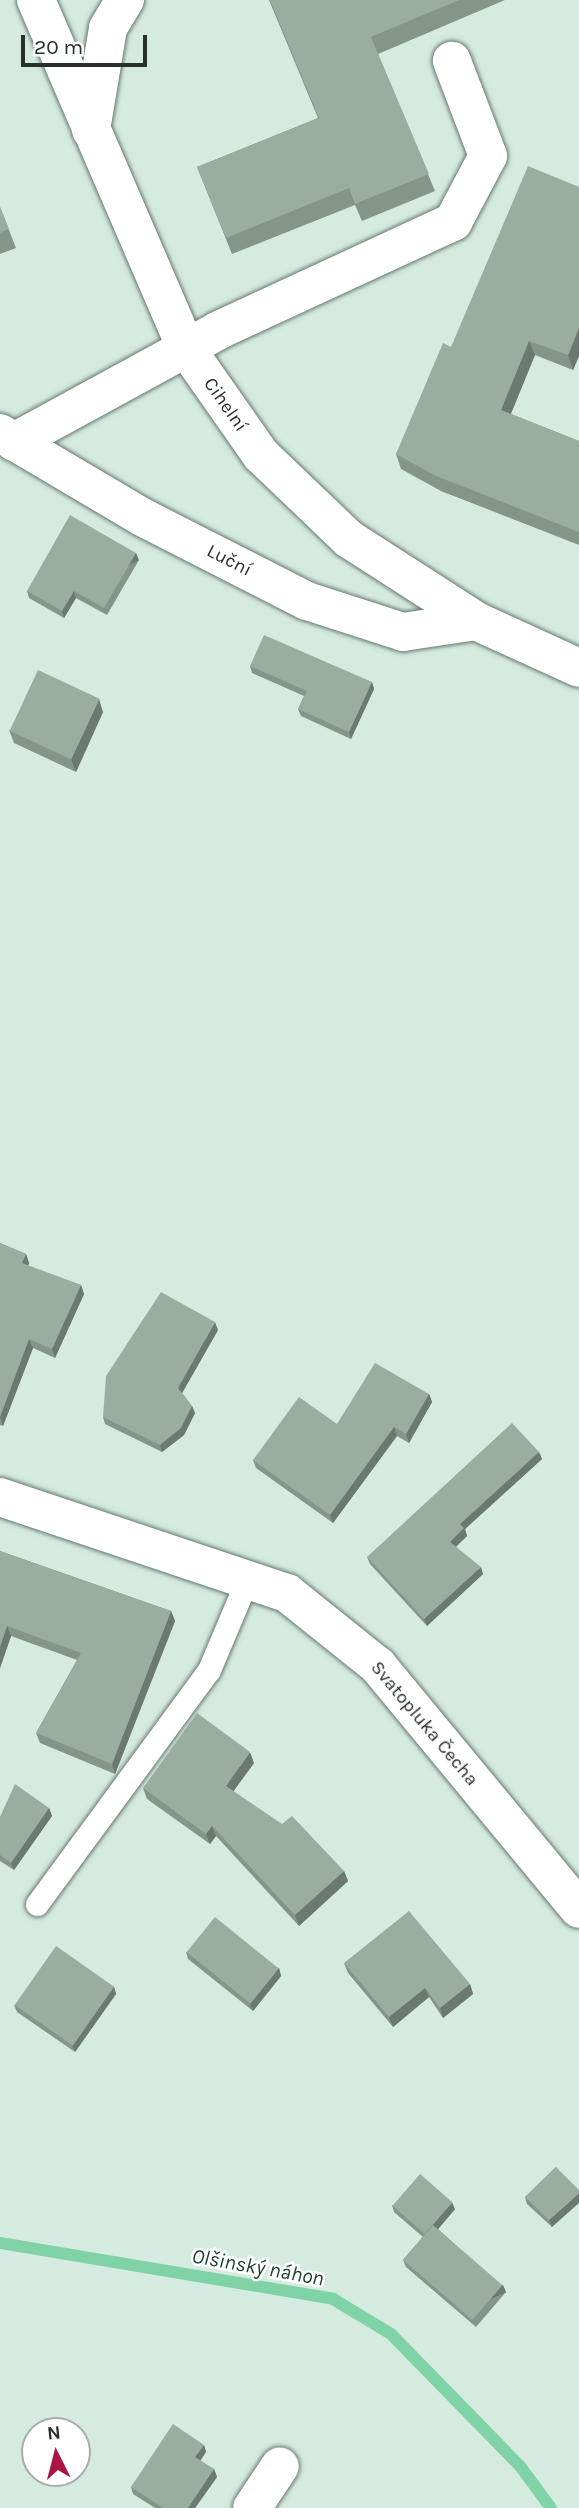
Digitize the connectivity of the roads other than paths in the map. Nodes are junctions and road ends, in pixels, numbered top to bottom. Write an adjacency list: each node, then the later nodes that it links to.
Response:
1 (36, 0): 4 (street, Cihelní)
2 (125, 0): 4 (street)
3 (452, 61): 5 (street)
4 (91, 130): 5 (street, Cihelní)
5 (186, 348): 6 (street); 7 (street, Cihelní)
6 (7, 437): 7 (street, Luční)
7 (476, 621): 8 (street, Cihelní)
8 (579, 668)
9 (0, 1497): 10 (street, Svatopluka Čecha)
10 (247, 1580): 11 (lane); 12 (street, Svatopluka Čecha)
11 (37, 1904)
12 (579, 1909)
13 (280, 2466): 14 (street)
14 (252, 2508)

